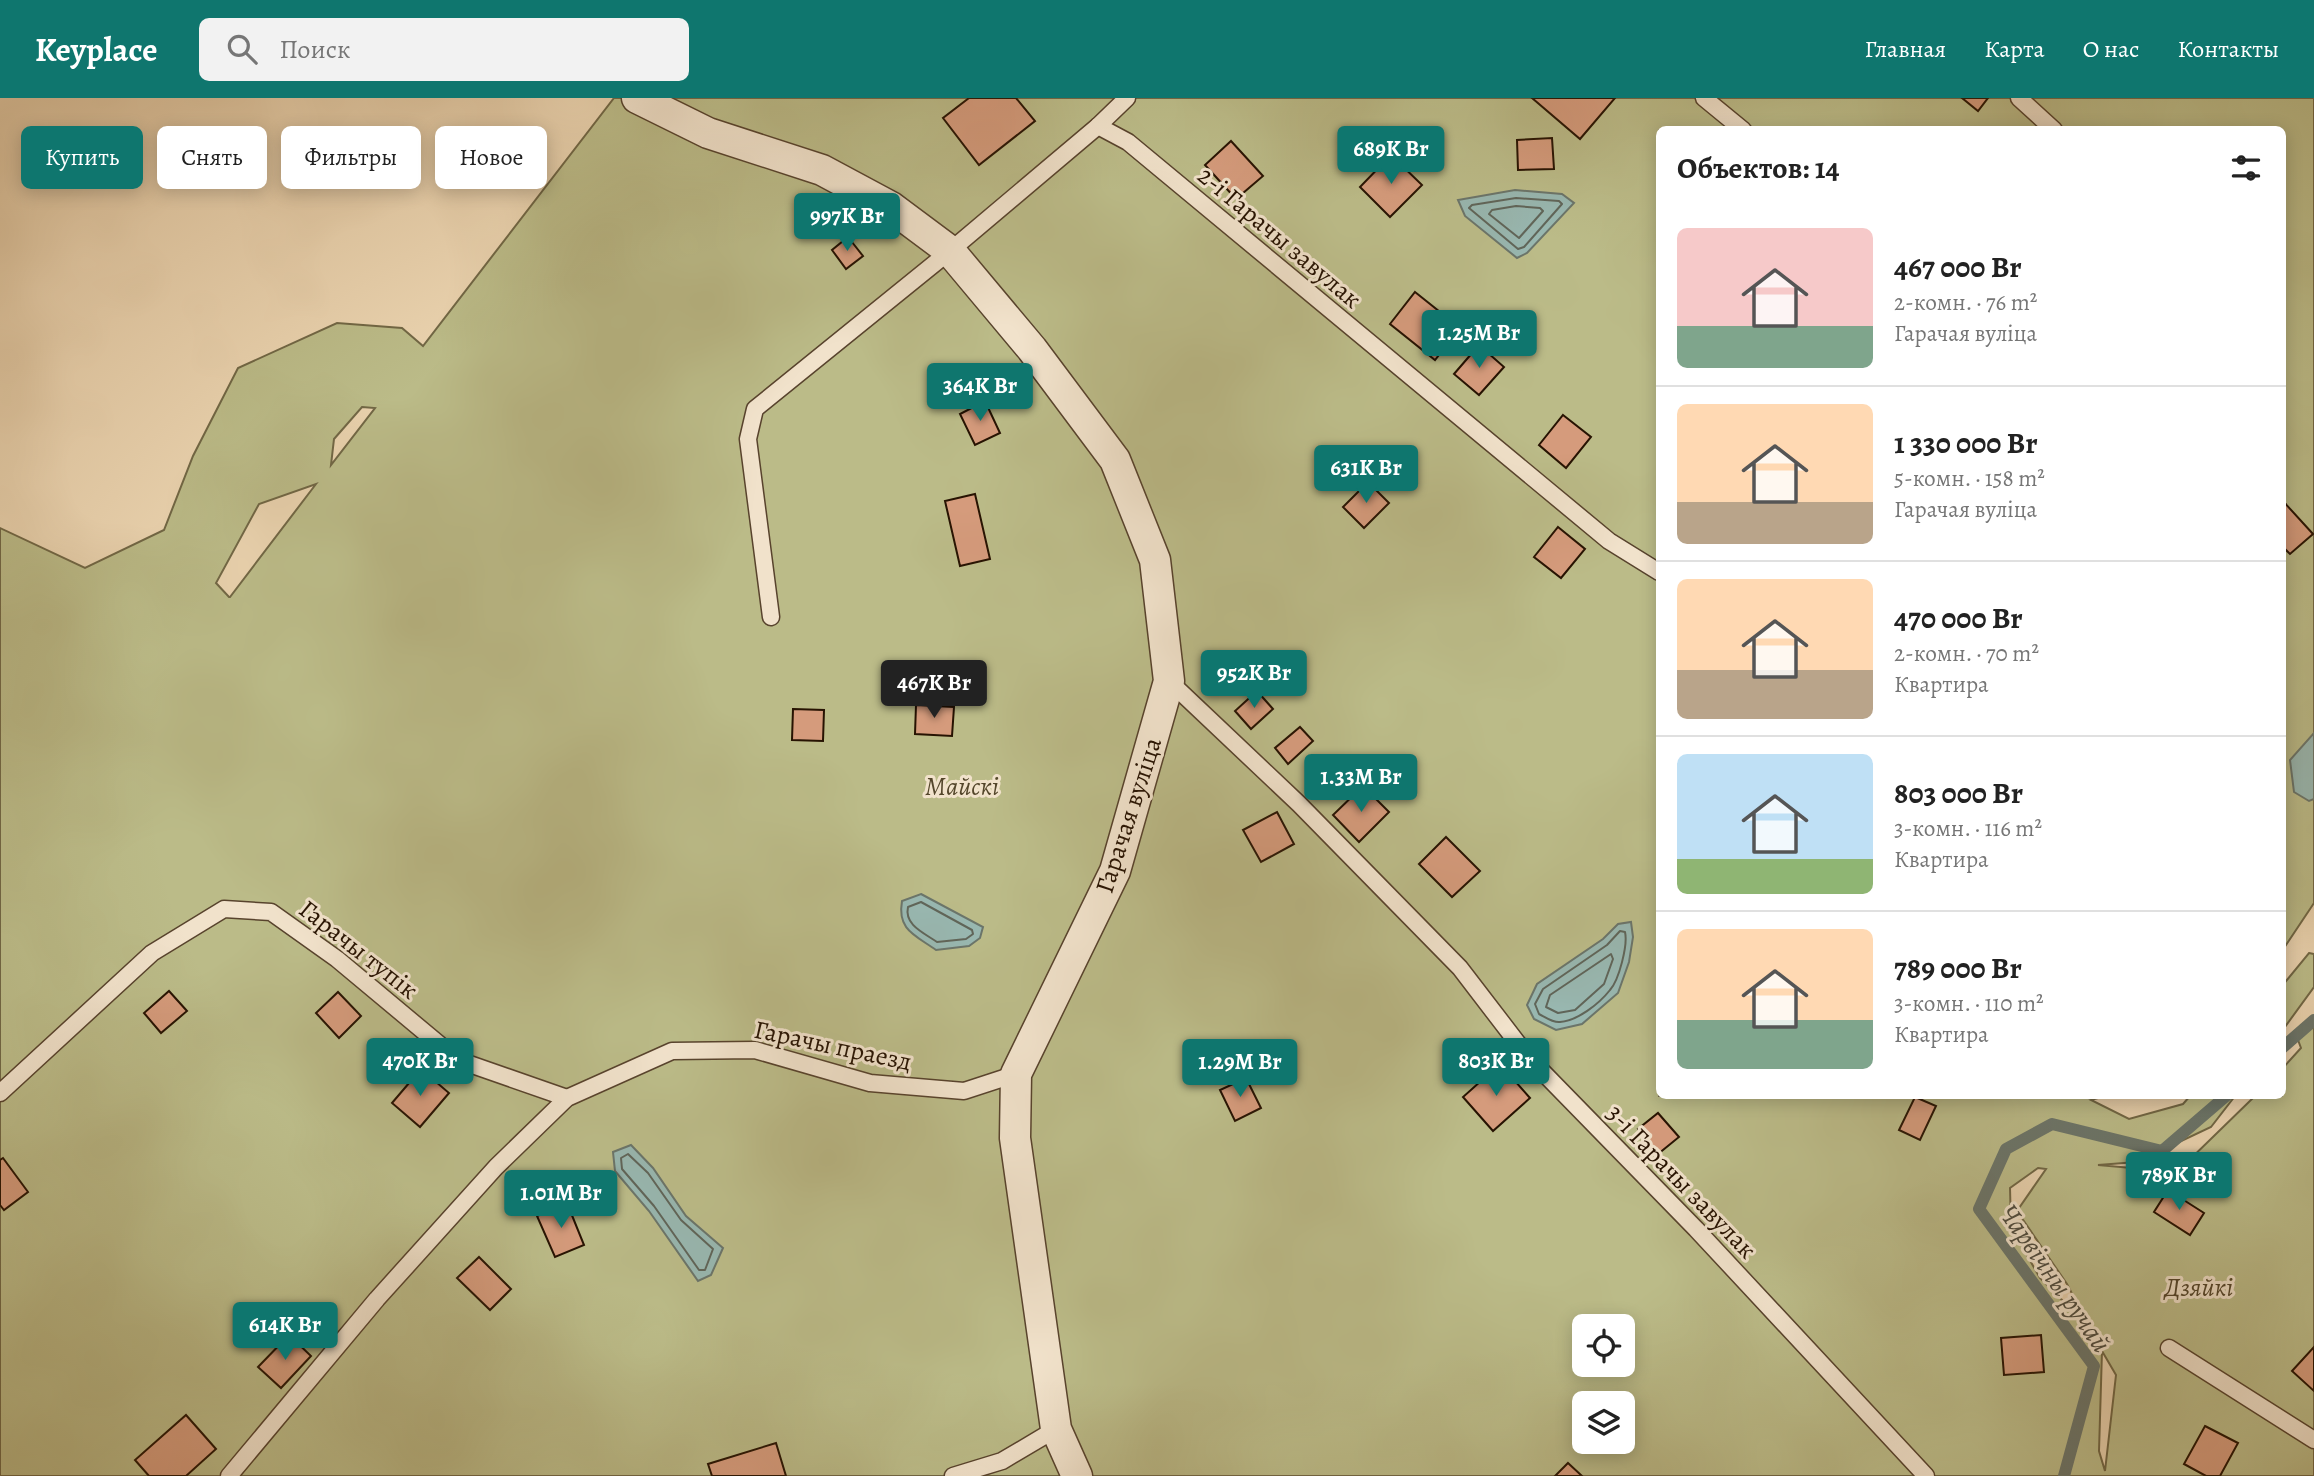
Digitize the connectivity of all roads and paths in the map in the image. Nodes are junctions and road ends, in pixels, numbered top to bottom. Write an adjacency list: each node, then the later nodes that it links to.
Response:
1 (637, 98): 8 (street, Гарачая вуліца)
2 (1127, 98): 7 (lane)
3 (1704, 98): 5 (lane)
4 (2019, 98): 6 (lane)
5 (1737, 126)
6 (2050, 126)
7 (1098, 127): 8 (lane); 9 (lane, 2-і Гарачы завулак)
8 (950, 251): 10 (lane); 11 (street, Гарачая вуліца)
9 (1656, 570)
10 (771, 617)
11 (1169, 681): 12 (street, Гарачая вуліца); 21 (lane, 3-і Гарачы завулак)
12 (1016, 1074): 14 (lane, Гарачы праезд); 16 (street, Гарачая вуліца)
13 (0, 1093): 14 (lane, Гарачы тупік)
14 (567, 1098): 18 (lane, Гарачы праезд)
15 (2169, 1348): 17 (lane)
16 (1056, 1429): 19 (lane); 20 (street, Гарачая вуліца)
17 (2314, 1440)
18 (229, 1476)
19 (953, 1476)
20 (1077, 1476)
21 (1926, 1476)

